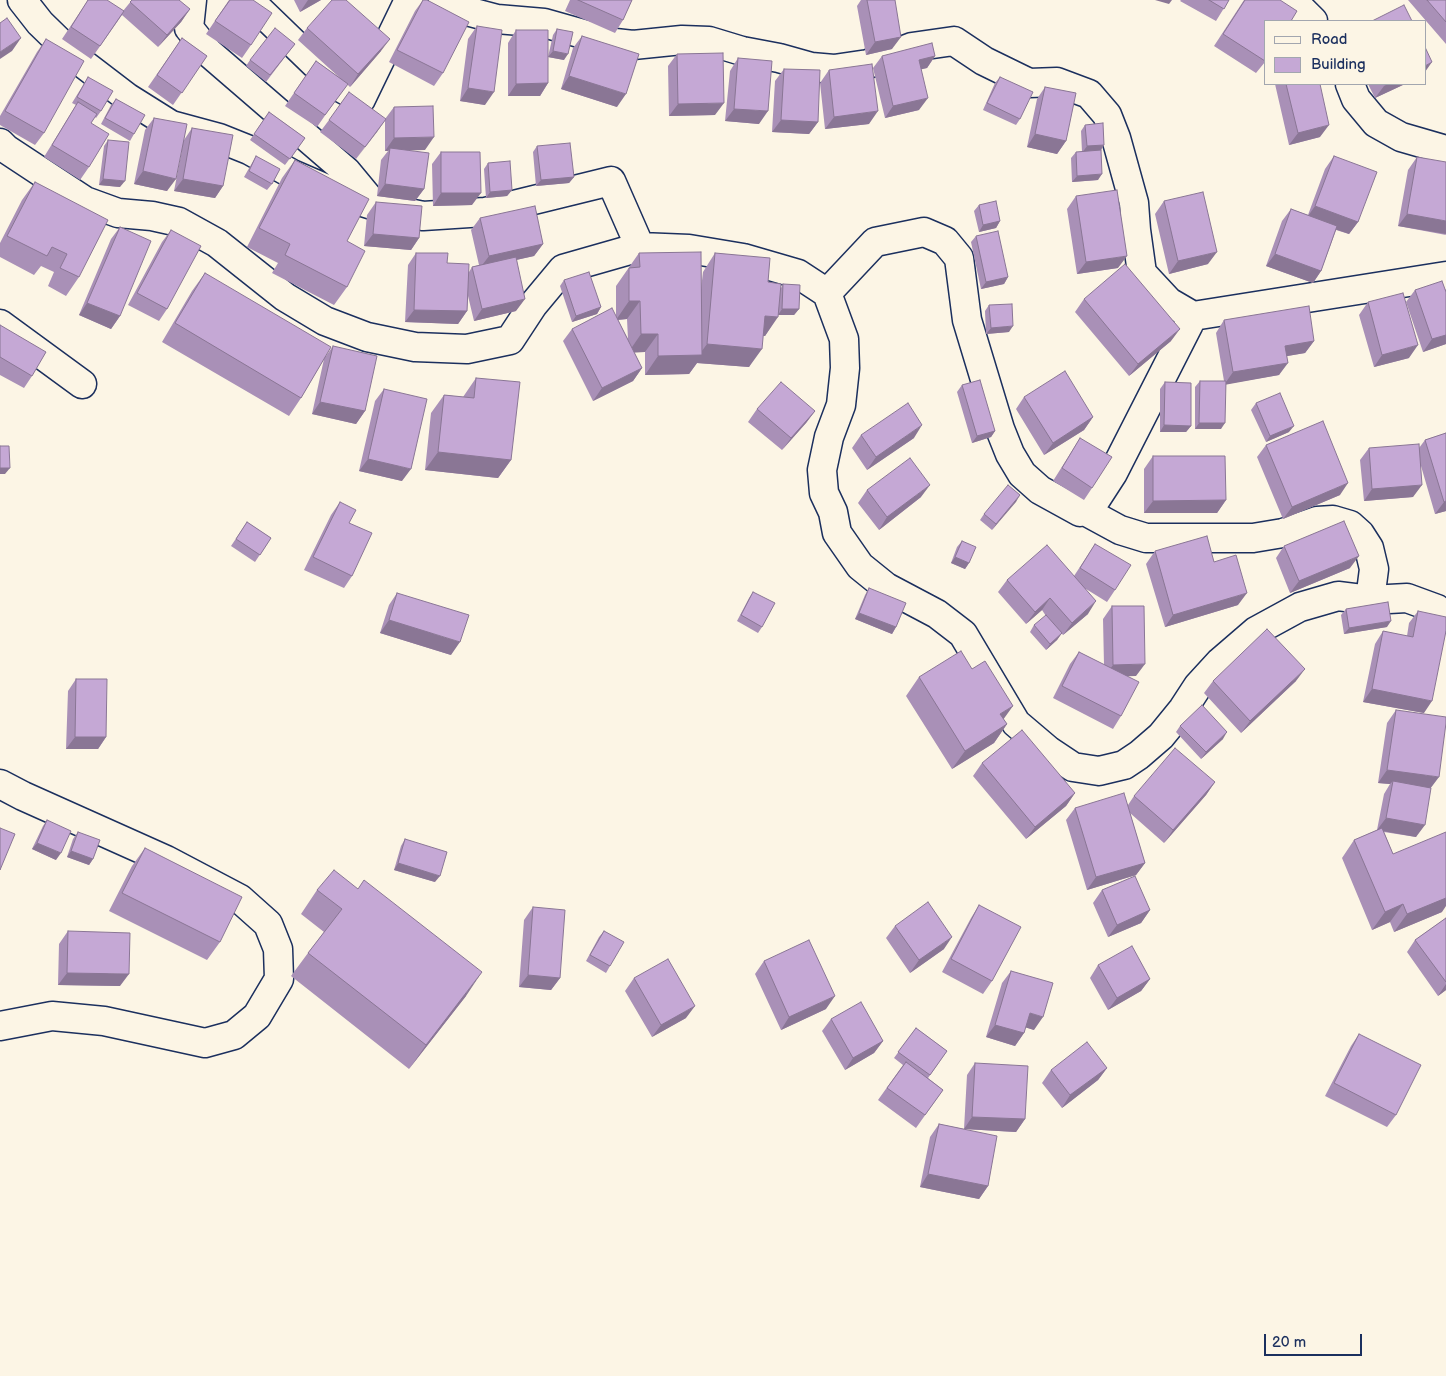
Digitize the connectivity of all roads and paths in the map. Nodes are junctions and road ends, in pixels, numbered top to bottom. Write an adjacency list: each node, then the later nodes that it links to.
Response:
1 (22, 0): 11 (street)
2 (192, 0): 11 (street)
3 (249, 0): 4 (street)
4 (409, 0)
5 (443, 0): 15 (street)
6 (1292, 0): 7 (street)
7 (1313, 20)
8 (1350, 85): 10 (street)
9 (0, 143): 12 (street)
10 (1446, 150)
11 (375, 206): 12 (street)
12 (640, 247): 14 (street)
13 (1446, 276): 15 (street)
14 (827, 293): 18 (street); 19 (street)
15 (1193, 316): 18 (street)
16 (0, 324): 17 (street)
17 (82, 384)
18 (1085, 511): 19 (street)
19 (1370, 600): 20 (street)
20 (1446, 617)
21 (0, 784): 22 (street)
22 (0, 1026)

